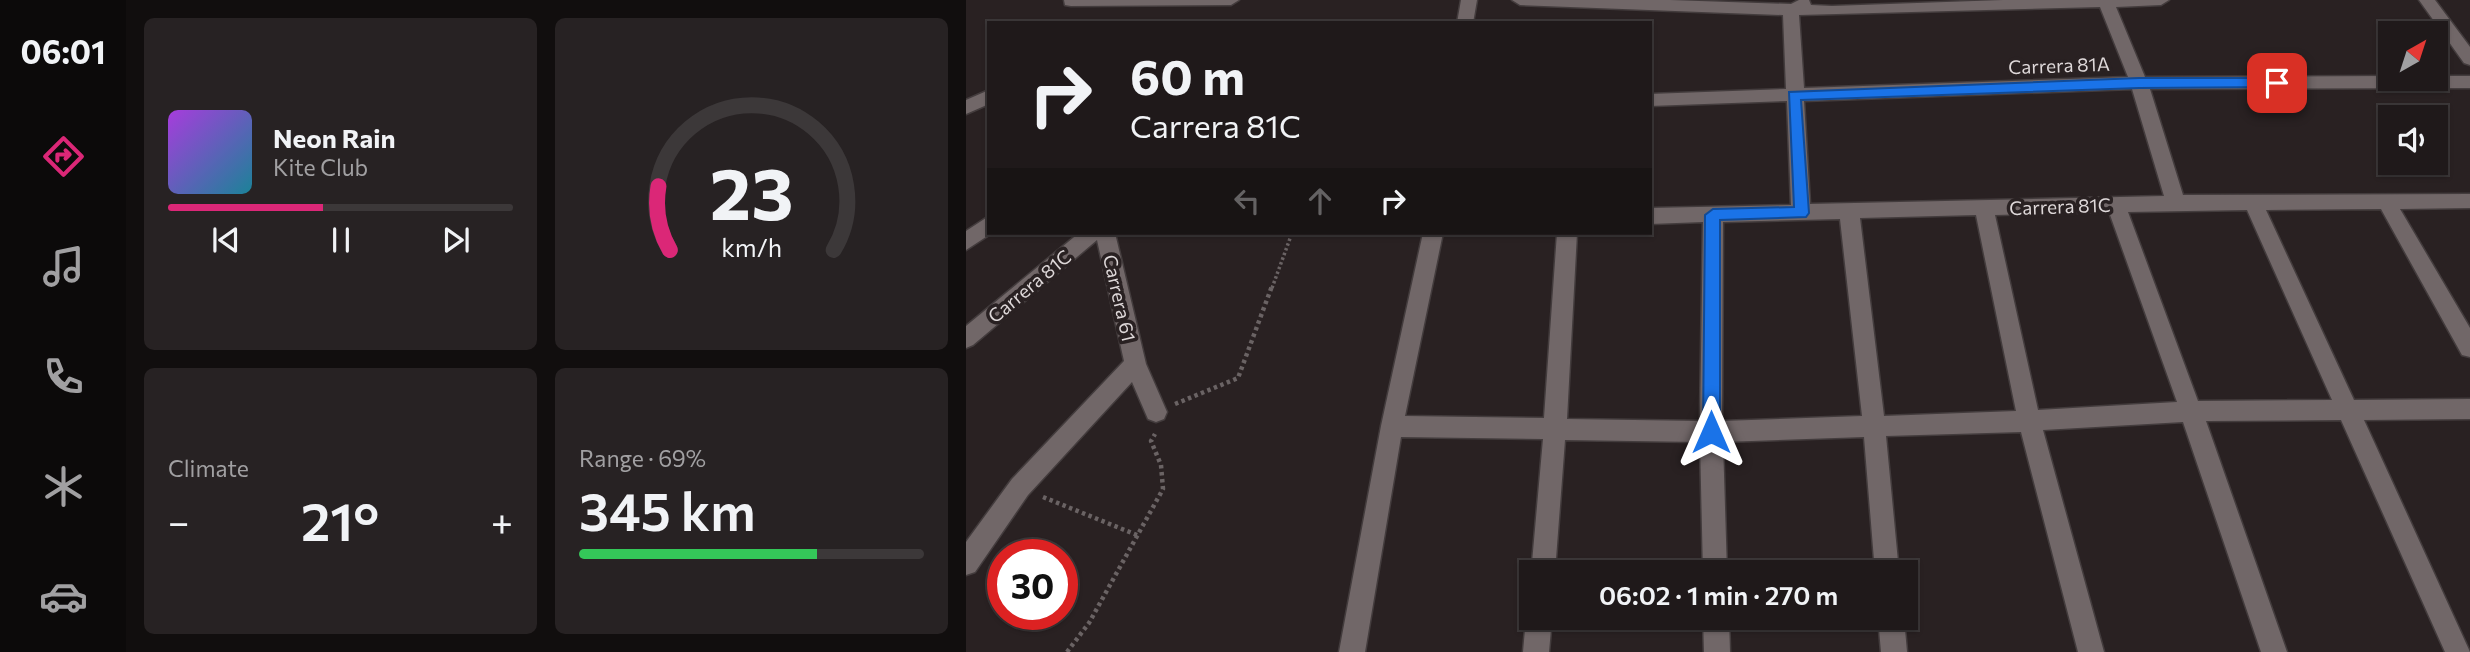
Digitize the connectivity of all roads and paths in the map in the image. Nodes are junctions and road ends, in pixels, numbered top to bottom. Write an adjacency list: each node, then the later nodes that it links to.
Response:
1 (1231, 0): 7 (street)
2 (1469, 0): 11 (street)
3 (1520, 0): 9 (street)
4 (1812, 0): 9 (street)
5 (2161, 0): 8 (street)
6 (2427, 0): 12 (street)
7 (1071, 1): 10 (street)
8 (2106, 2): 9 (street); 14 (street)
9 (1791, 11): 15 (street)
10 (1074, 21)
11 (1465, 21)
12 (2470, 59)
13 (2470, 82): 14 (street, Carrera 81A)
14 (2139, 83): 15 (street, Carrera 81A); 21 (street)
15 (1794, 95): 17 (street, Carrera 81A); 26 (street)
16 (987, 97): 18 (street)
17 (1652, 100)
18 (966, 108)
19 (2386, 201): 20 (street, Carrera 81C); 23 (street, Carrera 81C); 37 (street)
20 (2470, 201)
21 (2176, 203): 22 (street, Carrera 81C); 23 (street, Carrera 81C)
22 (2116, 204): 24 (street, Carrera 81C); 40 (street)
23 (2254, 204): 41 (street)
24 (1984, 209): 25 (street, Carrera 81C); 43 (street)
25 (1849, 210): 26 (street, Carrera 81C); 45 (street)
26 (1801, 213): 27 (street, Carrera 81C)
27 (1713, 215): 28 (street, Carrera 81C); 47 (street)
28 (1652, 216)
29 (987, 226): 35 (street)
30 (1090, 235): 36 (street, Carrera 81C)
31 (1105, 235): 38 (street, Carrera 61)
32 (1291, 235): 42 (path)
33 (1433, 235): 44 (street)
34 (1567, 235): 46 (street)
35 (966, 242)
36 (966, 339)
37 (2470, 348)
38 (1135, 364): 42 (street, Carrera 61); 48 (street)
39 (2470, 409): 41 (street)
40 (2191, 411): 41 (street); 43 (street); 63 (street)
41 (2347, 411): 64 (street)
42 (1156, 412): 49 (path)
43 (2029, 421): 45 (street); 62 (street)
44 (1392, 426): 46 (street); 58 (street)
45 (1874, 426): 47 (street); 52 (street)
46 (1555, 429): 47 (street); 50 (street)
47 (1711, 432): 51 (street)
48 (1020, 488): 49 (path); 53 (street)
49 (1137, 535): 57 (path)
50 (1544, 560)
51 (1715, 560)
52 (1886, 560)
53 (966, 564)
54 (1538, 630): 59 (street)
55 (1716, 630): 60 (street)
56 (1892, 630): 61 (street)
57 (1068, 652)
58 (1352, 652)
59 (1536, 652)
60 (1717, 652)
61 (1894, 652)
62 (2091, 652)
63 (2274, 652)
64 (2458, 652)

